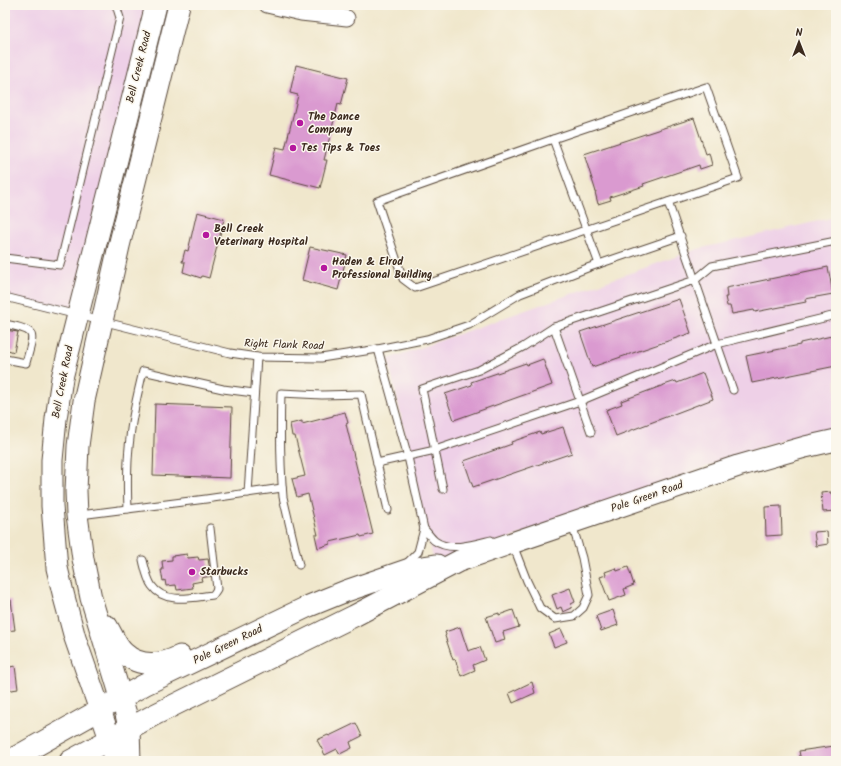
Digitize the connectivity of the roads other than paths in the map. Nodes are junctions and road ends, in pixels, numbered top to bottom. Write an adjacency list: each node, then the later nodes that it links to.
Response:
1 (116, 5): 11 (lane)
2 (156, 5): 15 (main road, Bell Creek Road)
3 (179, 5): 17 (main road, Bell Creek Road)
4 (267, 5): 5 (street)
5 (346, 18)
6 (553, 139): 7 (lane); 8 (lane); 8 (lane)
7 (668, 202): 8 (lane); 9 (lane)
8 (586, 230): 12 (lane)
9 (681, 236): 12 (lane, Right Flank Road); 13 (lane)
10 (836, 241): 13 (lane)
11 (5, 258)
12 (599, 264): 21 (lane, Right Flank Road)
13 (695, 280): 19 (lane); 20 (lane)
14 (5, 297): 15 (lane, Right Flank Road)
15 (78, 315): 17 (lane, Right Flank Road); 49 (main road, Bell Creek Road)
16 (836, 315): 20 (lane)
17 (102, 322): 22 (lane, Right Flank Road); 37 (main road, Bell Creek Road)
18 (5, 324): 23 (lane)
19 (554, 327): 26 (lane); 29 (lane)
20 (717, 344): 24 (lane); 26 (lane)
21 (378, 348): 22 (lane, Right Flank Road); 30 (lane)
22 (257, 357): 25 (lane)
23 (5, 359)
24 (733, 390)
25 (254, 393): 34 (lane); 35 (lane)
26 (580, 400): 27 (lane); 29 (lane)
27 (592, 432)
28 (836, 440): 38 (main road, Pole Green Road)
29 (435, 450): 30 (lane); 33 (lane)
30 (408, 457): 31 (lane); 40 (lane)
31 (377, 463): 32 (lane); 36 (lane)
32 (282, 488): 34 (lane); 44 (lane)
33 (443, 489)
34 (248, 493): 35 (lane)
35 (128, 509): 37 (lane)
36 (388, 510)
37 (77, 515): 46 (main road, Bell Creek Road)
38 (572, 523): 41 (main road, Pole Green Road); 41 (lane)
39 (210, 528): 42 (lane)
40 (424, 529): 41 (lane); 45 (lane)
41 (510, 537): 43 (main road, Pole Green Road)
42 (143, 560)
43 (459, 560): 45 (main road, Pole Green Road); 50 (main road, Pole Green Road)
44 (299, 565)
45 (390, 576): 47 (main road, Pole Green Road)
46 (91, 598): 47 (main road); 48 (main road, Bell Creek Road)
47 (309, 606): 48 (main road, Pole Green Road)
48 (122, 697): 49 (main road, Pole Green Road); 50 (main road, Bell Creek Road)
49 (100, 710): 51 (main road, Bell Creek Road); 52 (main road, Pole Green Road)
50 (129, 728): 51 (main road, Pole Green Road); 55 (main road, Bell Creek Road)
51 (110, 739): 53 (main road, Pole Green Road); 54 (main road, Bell Creek Road)
52 (9, 761)
53 (70, 761)
54 (114, 761)
55 (130, 761)

